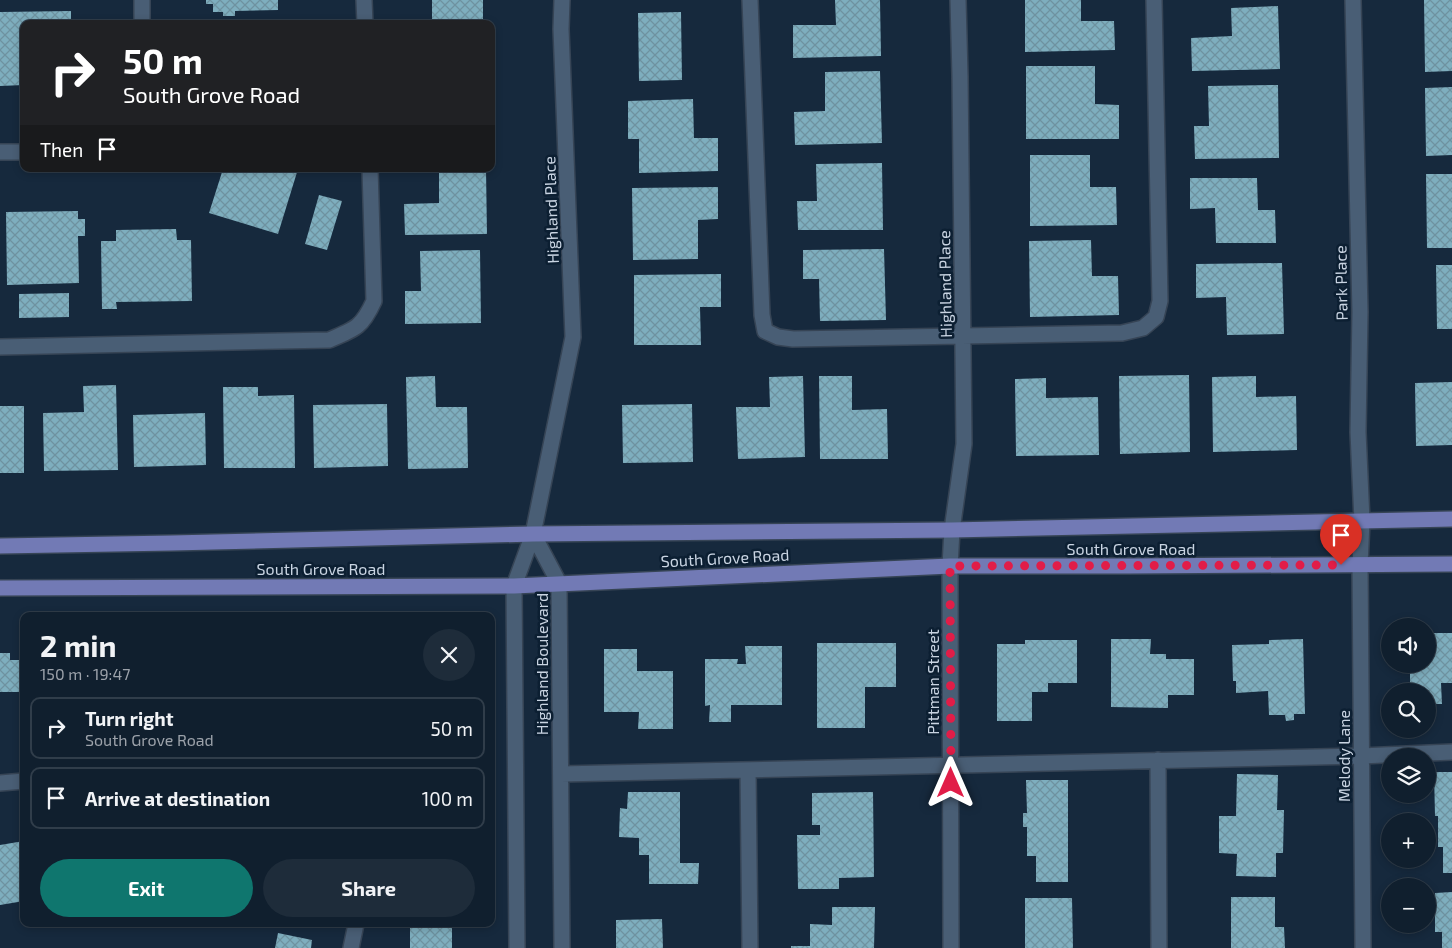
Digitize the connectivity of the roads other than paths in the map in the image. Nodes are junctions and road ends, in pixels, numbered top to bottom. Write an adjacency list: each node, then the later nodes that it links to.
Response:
1 (142, 0): 8 (street)
2 (364, 0): 9 (street)
3 (562, 0): 18 (street, Highland Place)
4 (750, 0): 13 (street)
5 (958, 0): 13 (street, Highland Place)
6 (1154, 0): 13 (street)
7 (1353, 0): 16 (street, Park Place)
8 (142, 20)
9 (365, 20)
10 (0, 152): 11 (street)
11 (20, 152)
12 (370, 172): 14 (street)
13 (963, 335): 17 (street, Highland Place)
14 (0, 347)
15 (1452, 519): 16 (main road, South Grove Road)
16 (1362, 521): 17 (main road, South Grove Road); 21 (street, Park Place)
17 (952, 530): 18 (main road, South Grove Road); 22 (street, Highland Place)
18 (532, 534): 19 (main road, South Grove Road); 23 (street, Highland Boulevard); 24 (street, Highland Boulevard)
19 (0, 546)
20 (1452, 564): 21 (main road, South Grove Road)
21 (1360, 565): 22 (main road, South Grove Road); 27 (street, Melody Lane)
22 (950, 566): 23 (main road, South Grove Road); 29 (street, Pittman Street)
23 (559, 584): 24 (main road, South Grove Road); 31 (street, Highland Boulevard)
24 (514, 586): 25 (main road, South Grove Road); 36 (street, Highland Boulevard)
25 (0, 588)
26 (1452, 752): 27 (street)
27 (1361, 756): 28 (street); 41 (street, Melody Lane)
28 (1158, 760): 29 (street); 40 (street)
29 (951, 765): 30 (street); 39 (street, Pittman Street)
30 (748, 770): 31 (street); 38 (street)
31 (561, 774): 37 (street, Highland Boulevard)
32 (20, 781): 33 (street)
33 (0, 783)
34 (355, 927): 35 (street)
35 (351, 948)
36 (517, 948)
37 (562, 948)
38 (750, 948)
39 (951, 948)
40 (1159, 948)
41 (1363, 948)

